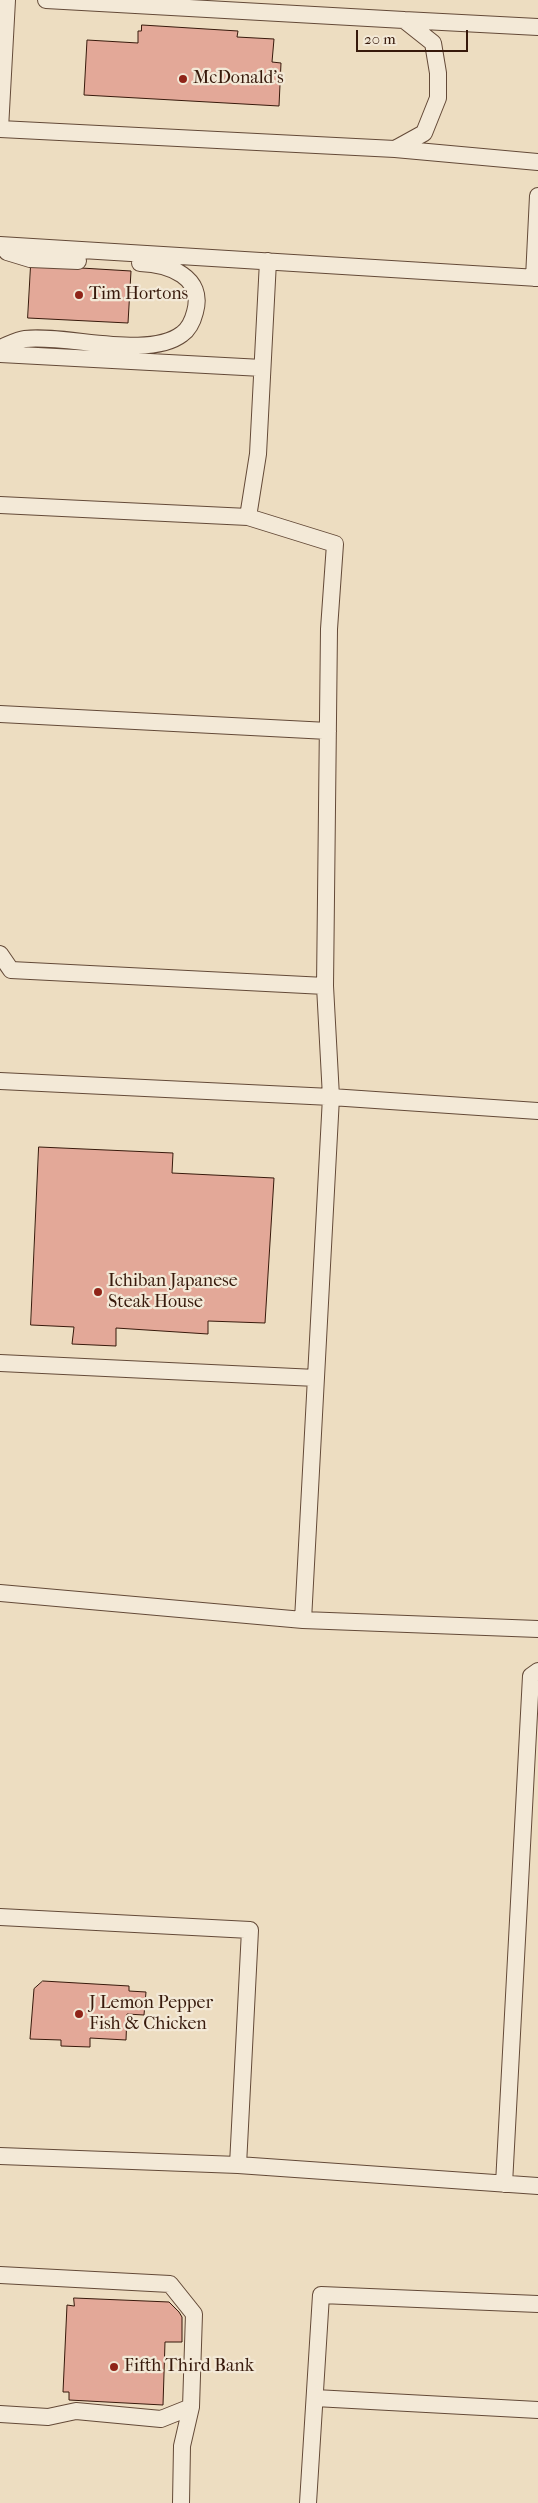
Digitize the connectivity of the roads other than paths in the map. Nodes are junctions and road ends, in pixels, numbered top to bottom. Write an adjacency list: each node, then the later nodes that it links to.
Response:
1 (7, 0): 5 (lane)
2 (46, 0): 3 (lane)
3 (404, 20): 4 (lane); 6 (lane)
4 (538, 27)
5 (0, 129): 6 (lane)
6 (395, 149): 7 (lane)
7 (538, 162)
8 (538, 196): 11 (lane)
9 (0, 247): 10 (lane); 12 (lane)
10 (268, 261): 11 (lane); 14 (lane)
11 (536, 278)
12 (0, 348)
13 (0, 354): 14 (lane)
14 (262, 368): 16 (lane)
15 (0, 505): 16 (lane)
16 (248, 517): 18 (lane)
17 (0, 714): 18 (lane)
18 (328, 732): 20 (lane)
19 (0, 954): 20 (lane)
20 (325, 986): 22 (lane)
21 (0, 1081): 22 (lane)
22 (331, 1097): 23 (lane); 25 (lane)
23 (538, 1112)
24 (0, 1363): 25 (lane)
25 (316, 1378): 27 (lane)
26 (0, 1593): 27 (lane)
27 (303, 1620): 28 (lane)
28 (538, 1630)
29 (538, 1671): 33 (lane)
30 (0, 1918): 32 (lane)
31 (0, 2156): 32 (lane)
32 (238, 2165): 33 (lane)
33 (504, 2184): 34 (lane)
34 (538, 2186)
35 (0, 2275): 38 (lane)
36 (538, 2304): 37 (lane)
37 (315, 2398): 39 (lane); 42 (lane)
38 (191, 2407): 40 (lane); 41 (lane)
39 (538, 2410)
40 (0, 2414)
41 (181, 2503)
42 (308, 2503)

